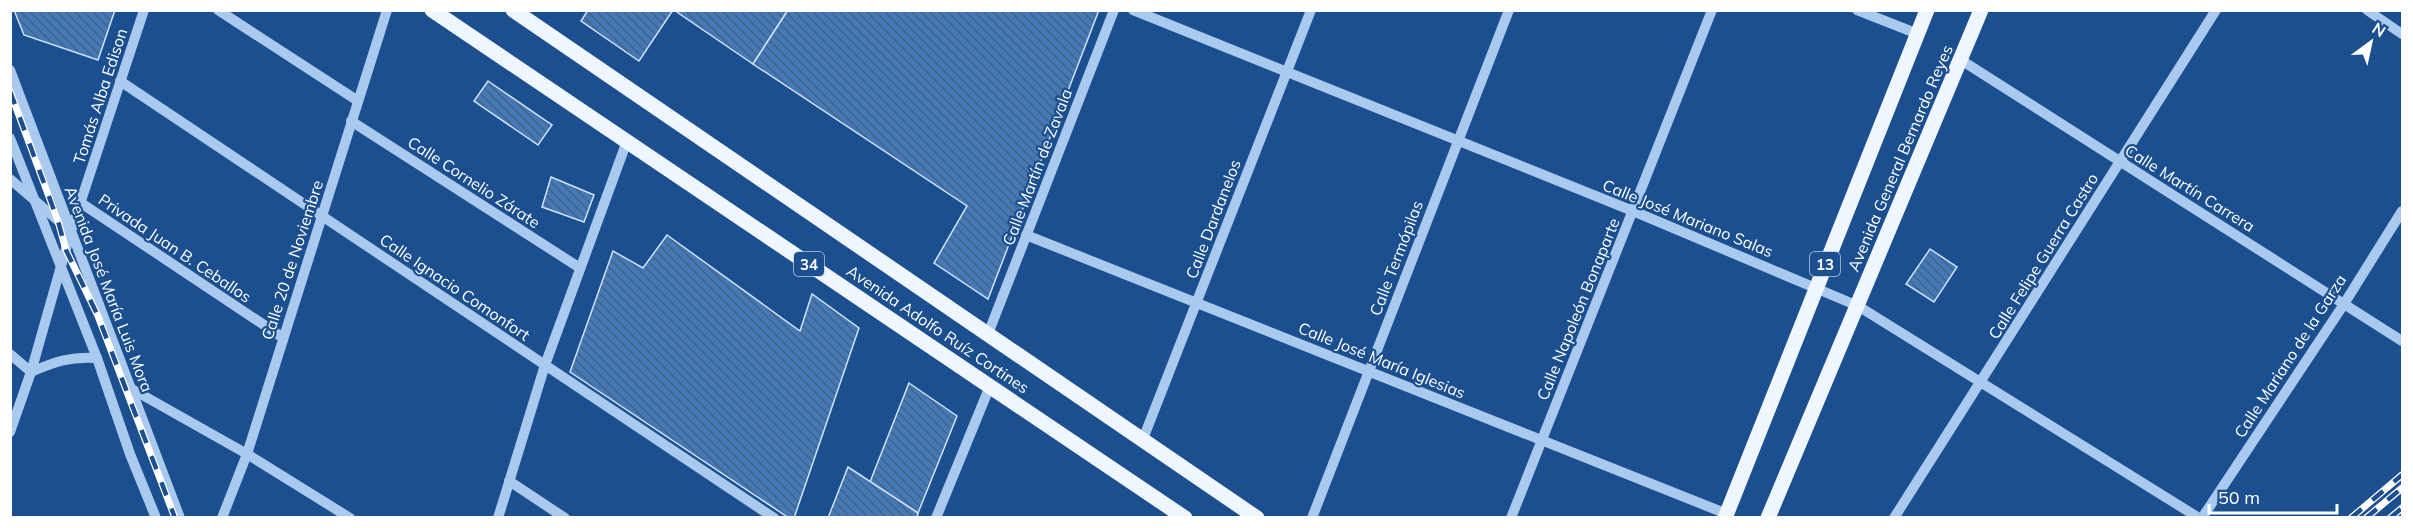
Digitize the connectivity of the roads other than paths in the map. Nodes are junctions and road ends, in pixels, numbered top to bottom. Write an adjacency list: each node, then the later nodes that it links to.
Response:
1 (144, 10): 21 (street, Tomás Alba Edison)
2 (218, 10): 22 (street)
3 (387, 10): 22 (street, Calle 20 de Noviembre)
4 (432, 10): 25 (main road, Avenida Adolfo Ruíz Cortines / 34)
5 (513, 10): 42 (main road, Avenida Adolfo Ruíz Cortines / 34)
6 (1114, 10): 35 (street, Calle Martín de Zavala)
7 (1133, 10): 20 (street, Calle José Mariano Salas)
8 (1311, 10): 20 (street, Calle Dardanelos)
9 (1509, 10): 26 (street, Calle Termópilas)
10 (1712, 10): 31 (street, Calle Napoleón Bonaparte)
11 (1857, 10): 16 (street)
12 (1927, 10): 16 (main road, Avenida General Bernardo Reyes / 13)
13 (1980, 10): 18 (main road, Avenida General Bernardo Reyes)
14 (2216, 10): 27 (street, Calle Felipe Guerra Castro)
15 (2367, 10): 17 (street)
16 (1918, 34): 38 (main road, Avenida General Bernardo Reyes / 13)
17 (2403, 34)
18 (1960, 60): 27 (street, Calle Martín Carrera); 41 (main road, Avenida General Bernardo Reyes)
19 (10, 70): 34 (street, Avenida José María Luis Mora)
20 (1287, 72): 26 (street, Calle José Mariano Salas); 39 (street, Calle Dardanelos)
21 (120, 81): 30 (street, Tomás Alba Edison); 33 (street, Calle Ignacio Comonfort)
22 (358, 100): 23 (street, Calle 20 de Noviembre)
23 (351, 121): 33 (street, Calle 20 de Noviembre); 37 (street, Calle Cornelio Zárate)
24 (10, 138): 29 (street)
25 (627, 141): 37 (street); 51 (main road, Avenida Adolfo Ruíz Cortines / 34)
26 (1457, 141): 31 (street, Calle José Mariano Salas); 48 (street, Calle Termópilas)
27 (2120, 162): 40 (street, Calle Martín Carrera); 50 (street, Calle Felipe Guerra Castro)
28 (10, 179): 29 (street)
29 (33, 198): 34 (street); 36 (street)
30 (81, 203): 34 (street, Tomás Alba Edison); 43 (street, Privada Juan B. Ceballos)
31 (1633, 211): 38 (street, Calle José Mariano Salas); 55 (street, Calle Napoleón Bonaparte)
32 (2403, 211): 40 (street, Calle Mariano de la Garza)
33 (322, 216): 43 (street, Calle 20 de Noviembre); 47 (street, Calle Ignacio Comonfort)
34 (71, 231): 36 (street, Tomás Alba Edison); 52 (street, Avenida José María Luis Mora)
35 (1026, 235): 39 (street, Calle José María Iglesias); 42 (street, Calle Martín de Zavala)
36 (61, 265): 46 (street); 49 (street, Tomás Alba Edison)
37 (580, 268): 47 (street)
38 (1816, 287): 41 (street, Calle José Mariano Salas); 58 (main road, Avenida General Bernardo Reyes / 13)
39 (1197, 303): 48 (street, Calle José María Iglesias); 54 (street, Calle Dardanelos)
40 (2344, 304): 44 (street, Calle Martín Carrera); 73 (street, Calle Mariano de la Garza)
41 (1858, 306): 50 (street, Calle José Mariano Salas); 71 (main road, Avenida General Bernardo Reyes)
42 (988, 334): 54 (main road, Avenida Adolfo Ruíz Cortines / 34)
43 (282, 337): 56 (street, Calle 20 de Noviembre)
44 (2403, 341)
45 (10, 354): 49 (street)
46 (97, 358): 49 (street); 59 (street)
47 (545, 365): 57 (street); 65 (street, Calle Ignacio Comonfort)
48 (1369, 371): 55 (street, Calle José María Iglesias); 69 (street, Calle Termópilas)
49 (30, 372): 53 (street, Tomás Alba Edison)
50 (1982, 382): 72 (street, Calle Felipe Guerra Castro); 73 (street, Calle José Mariano Salas)
51 (990, 386): 66 (street); 67 (main road, Avenida Adolfo Ruíz Cortines / 34)
52 (130, 388): 56 (street); 60 (street, Avenida José María Luis Mora)
53 (10, 432)
54 (1143, 439): 68 (main road, Avenida Adolfo Ruíz Cortines / 34)
55 (1541, 440): 58 (street, Calle José María Iglesias); 70 (street, Calle Napoleón Bonaparte)
56 (247, 454): 61 (street, Calle 20 de Noviembre); 62 (street)
57 (508, 481): 63 (street); 64 (street)
58 (1726, 516)
59 (156, 518)
60 (180, 518)
61 (222, 518)
62 (350, 518)
63 (498, 518)
64 (565, 518)
65 (774, 518)
66 (936, 518)
67 (1185, 518)
68 (1257, 518)
69 (1312, 518)
70 (1511, 518)
71 (1768, 518)
72 (1894, 518)
73 (2200, 518)

